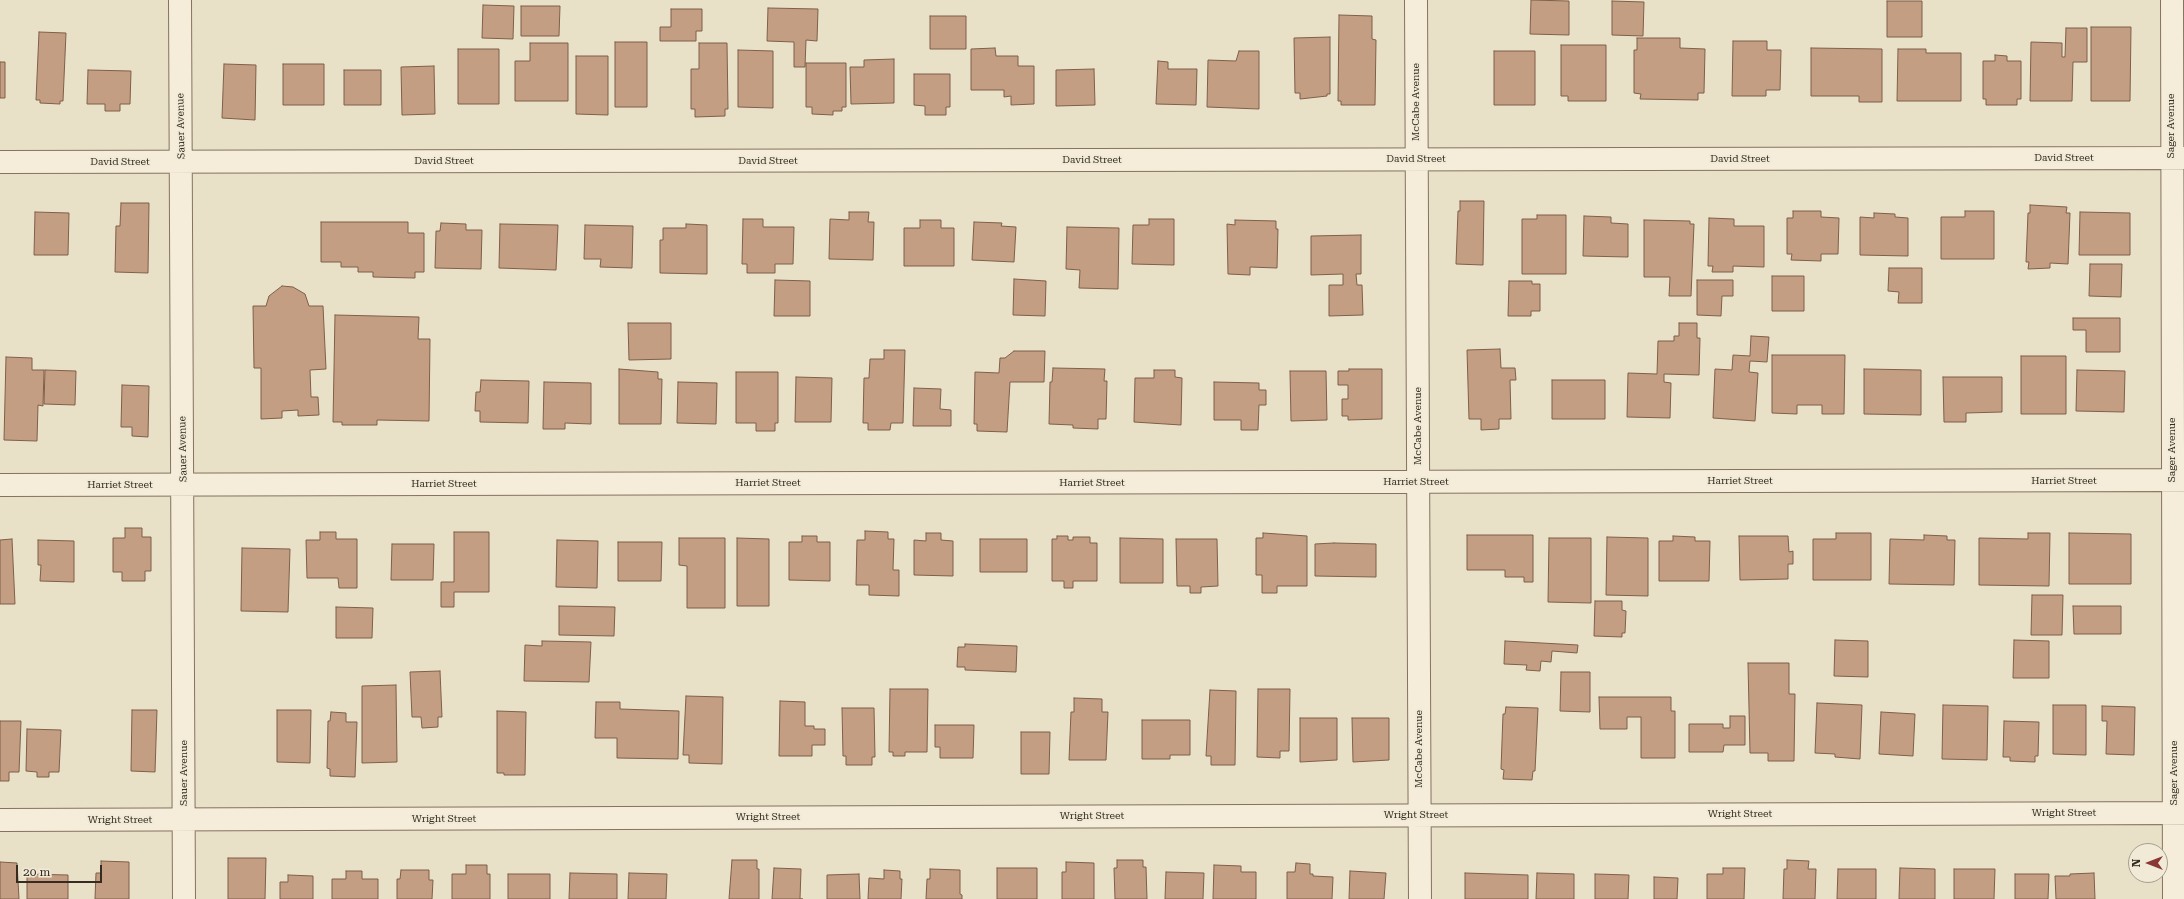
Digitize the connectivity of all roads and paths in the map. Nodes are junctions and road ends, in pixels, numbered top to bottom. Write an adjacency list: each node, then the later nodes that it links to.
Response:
1 (180, 0): 7 (street, Sauer Avenue)
2 (1416, 0): 5 (street, McCabe Avenue)
3 (2172, 0): 4 (street, Sager Avenue)
4 (2178, 158): 5 (street, David Street); 8 (street, Sager Avenue)
5 (1416, 159): 7 (street, David Street); 9 (street, McCabe Avenue)
6 (0, 162): 7 (street, David Street)
7 (182, 162): 11 (street, Sauer Avenue)
8 (2178, 480): 9 (street, Harriet Street); 12 (street, Sager Avenue)
9 (1418, 482): 11 (street, Harriet Street); 13 (street, McCabe Avenue)
10 (0, 485): 11 (street, Harriet Street)
11 (183, 485): 15 (street, Sauer Avenue)
12 (2179, 813): 13 (street, Wright Street); 18 (street, Sager Avenue)
13 (1420, 815): 15 (street, Wright Street); 17 (street, McCabe Avenue)
14 (0, 820): 15 (street, Wright Street)
15 (184, 820): 16 (street, Sauer Avenue)
16 (184, 899)
17 (1420, 899)
18 (2174, 899)

